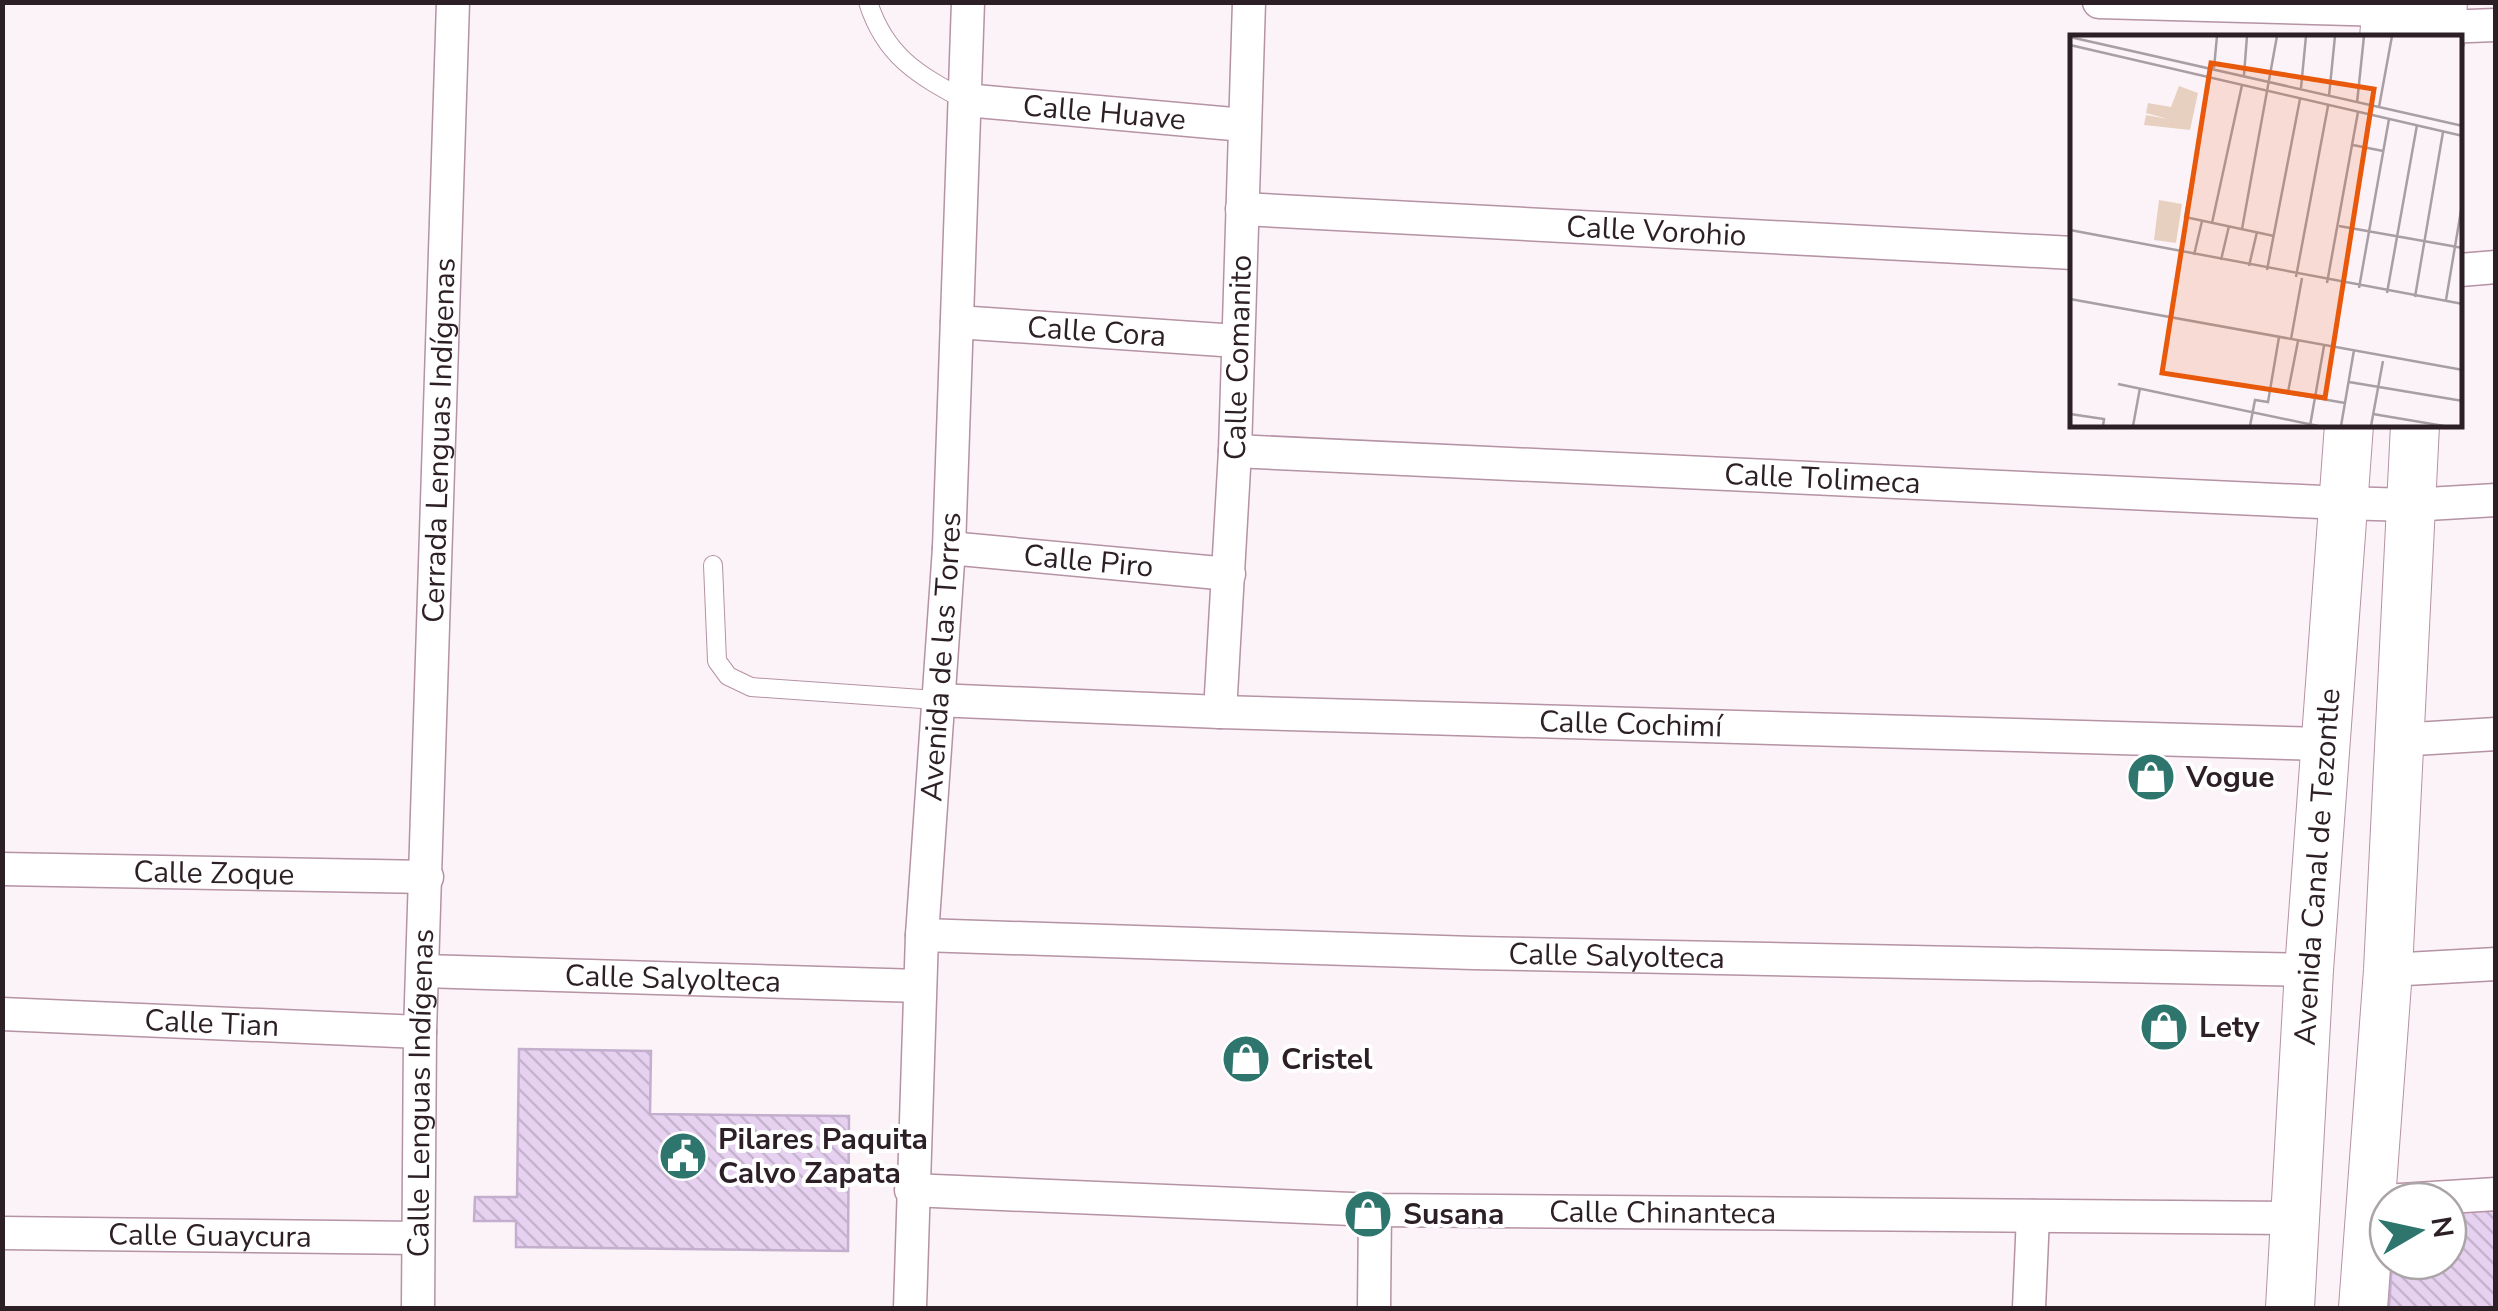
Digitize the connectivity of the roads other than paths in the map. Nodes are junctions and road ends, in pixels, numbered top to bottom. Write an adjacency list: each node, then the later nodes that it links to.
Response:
1 (453, 2): 32 (street, Cerrada Lenguas Indígenas)
2 (868, 2): 9 (lane)
3 (968, 2): 9 (street, Avenida de las Torres)
4 (1249, 2): 10 (street, Calle Comanito)
5 (2098, 2): 6 (street)
6 (2386, 16): 7 (street)
7 (2442, 22): 8 (street)
8 (2496, 25)
9 (965, 100): 10 (street, Calle Huave); 15 (street, Avenida de las Torres)
10 (1244, 125): 11 (street, Calle Comanito)
11 (1242, 210): 12 (street, Calle Vorohio); 16 (street, Calle Comanito)
12 (2070, 253)
13 (2496, 268): 14 (street)
14 (2463, 270)
15 (957, 322): 16 (street, Calle Cora); 23 (street, Avenida de las Torres)
16 (1237, 341): 19 (street, Calle Comanito)
17 (2349, 428): 21 (main road, Avenida Canal de Tezontle)
18 (2415, 428): 22 (main road)
19 (1235, 451): 21 (street, Calle Tolimeca); 25 (street, Calle Comanito)
20 (2496, 500): 22 (street, Calle Tolimeca)
21 (2342, 503): 22 (street, Calle Tolimeca); 30 (main road, Avenida Canal de Tezontle)
22 (2410, 504): 29 (main road)
23 (949, 548): 25 (street, Calle Piro); 26 (street, Avenida de las Torres)
24 (713, 565): 26 (lane)
25 (1229, 574): 27 (street, Calle Comanito)
26 (936, 700): 27 (street, Calle Cochimí); 33 (street, Avenida de las Torres)
27 (1220, 712): 30 (street, Calle Cochimí)
28 (2496, 734): 29 (street)
29 (2398, 740): 36 (main road)
30 (2324, 744): 35 (main road, Avenida Canal de Tezontle)
31 (2, 869): 32 (street, Calle Zoque)
32 (428, 877): 37 (street, Calle Lenguas Indígenas)
33 (922, 936): 35 (street, Calle Salyolteca); 38 (street, Avenida de las Torres)
34 (2496, 964): 36 (street)
35 (2309, 970): 47 (main road, Avenida Canal de Tezontle)
36 (2388, 970): 41 (main road)
37 (423, 971): 38 (street, Calle Salyolteca); 40 (street, Calle Lenguas Indígenas)
38 (920, 986): 42 (street, Avenida de las Torres)
39 (2, 1014): 40 (street, Calle Tian)
40 (420, 1032): 50 (street, Calle Lenguas Indígenas)
41 (2372, 1181)
42 (912, 1190): 45 (street, Calle Chinanteca); 52 (street, Avenida de las Torres)
43 (2496, 1194): 44 (street)
44 (2468, 1196)
45 (1375, 1210): 46 (street, Calle Chinanteca); 53 (street)
46 (2033, 1216): 47 (street, Calle Chinanteca); 54 (street)
47 (2295, 1218): 55 (main road, Avenida Canal de Tezontle)
48 (2, 1233): 50 (street, Calle Guaycura)
49 (2368, 1237): 56 (main road)
50 (418, 1238): 51 (street, Calle Lenguas Indígenas)
51 (418, 1308)
52 (910, 1308)
53 (1374, 1308)
54 (2029, 1308)
55 (2290, 1308)
56 (2364, 1308)

